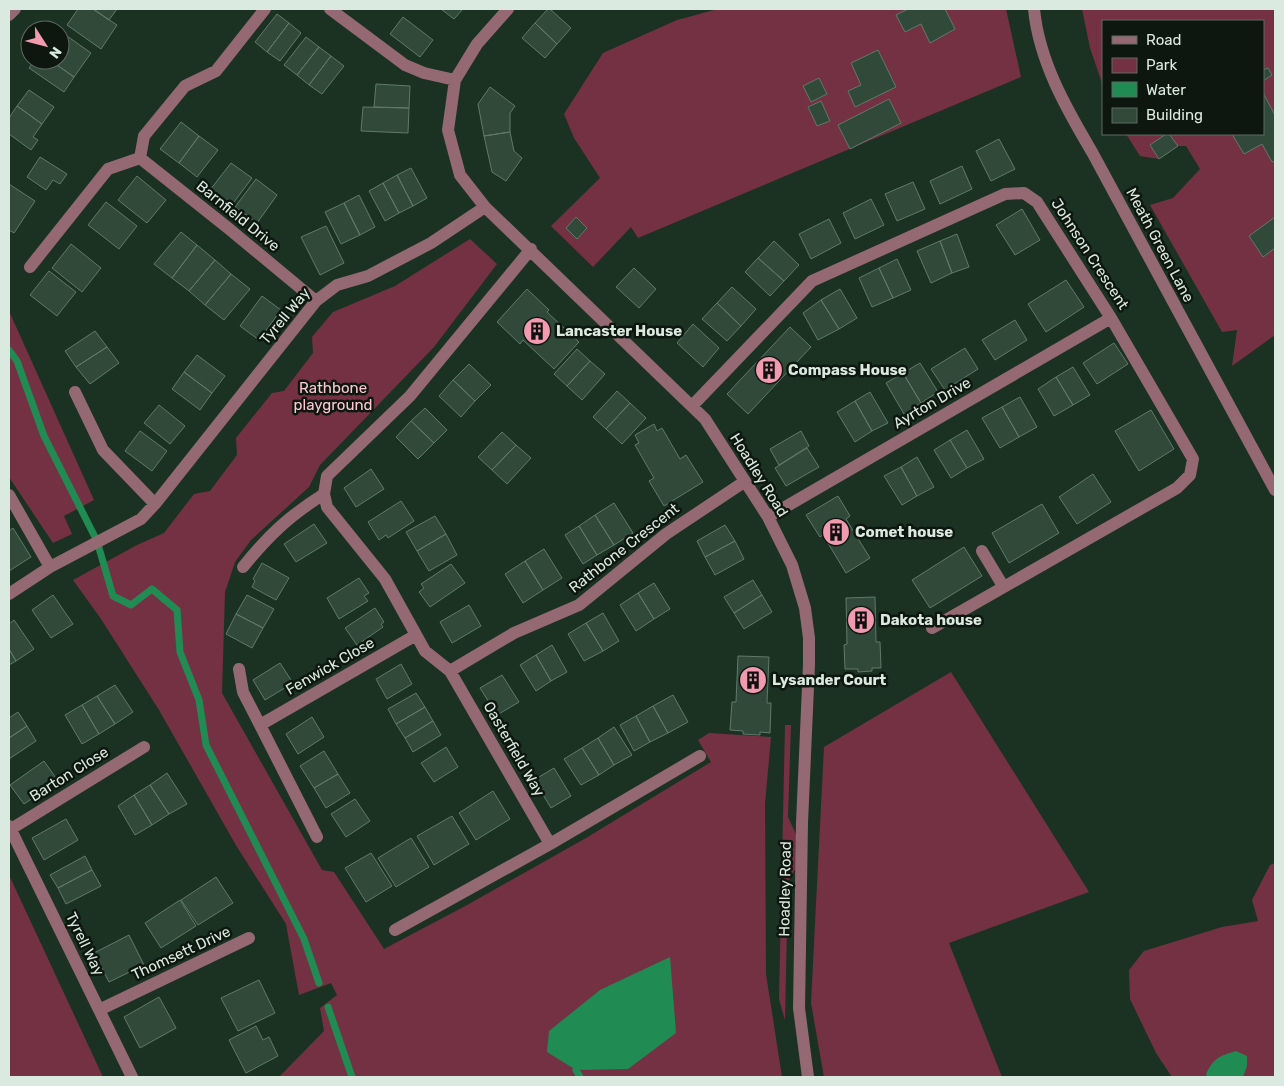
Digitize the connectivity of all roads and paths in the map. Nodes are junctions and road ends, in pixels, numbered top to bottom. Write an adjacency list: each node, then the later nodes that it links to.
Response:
1 (16, 9): 6 (street)
2 (265, 9): 8 (street)
3 (330, 9): 7 (street)
4 (508, 9): 7 (street, Hoadley Road)
5 (1034, 9): 17 (street, Meath Green Lane)
6 (9, 15)
7 (456, 80): 9 (street, Hoadley Road)
8 (140, 158): 11 (street); 12 (street, Barnfield Drive)
9 (486, 207): 10 (street, Hoadley Road); 12 (street, Tyrell Way)
10 (531, 249): 15 (street, Hoadley Road); 18 (street)
11 (30, 267)
12 (316, 302): 20 (street, Tyrell Way)
13 (1111, 318): 15 (street, Johnson Crescent); 21 (street, Ayrton Drive); 25 (street, Johnson Crescent)
14 (75, 392): 20 (street)
15 (692, 406): 16 (street, Hoadley Road)
16 (744, 482): 21 (street, Hoadley Road); 30 (street, Rathbone Crescent)
17 (1275, 490)
18 (324, 494): 24 (street); 28 (street)
19 (9, 496): 23 (street)
20 (155, 504): 23 (street, Tyrell Way)
21 (768, 517): 41 (street, Hoadley Road)
22 (982, 551): 25 (street)
23 (50, 567): 26 (street)
24 (243, 567)
25 (1003, 586): 27 (street, Johnson Crescent)
26 (9, 594)
27 (932, 628)
28 (416, 635): 30 (street); 31 (street, Fenwick Close)
29 (239, 669): 31 (street)
30 (450, 671): 36 (street, Oasterfield Way)
31 (260, 725): 35 (street)
32 (144, 747): 34 (street, Barton Close)
33 (700, 756): 36 (street)
34 (10, 828): 39 (street, Tyrell Way)
35 (317, 837)
36 (550, 844): 37 (street)
37 (395, 930)
38 (249, 938): 39 (street, Thomsett Drive)
39 (99, 1010): 40 (street, Tyrell Way)
40 (132, 1077)
41 (808, 1077)

